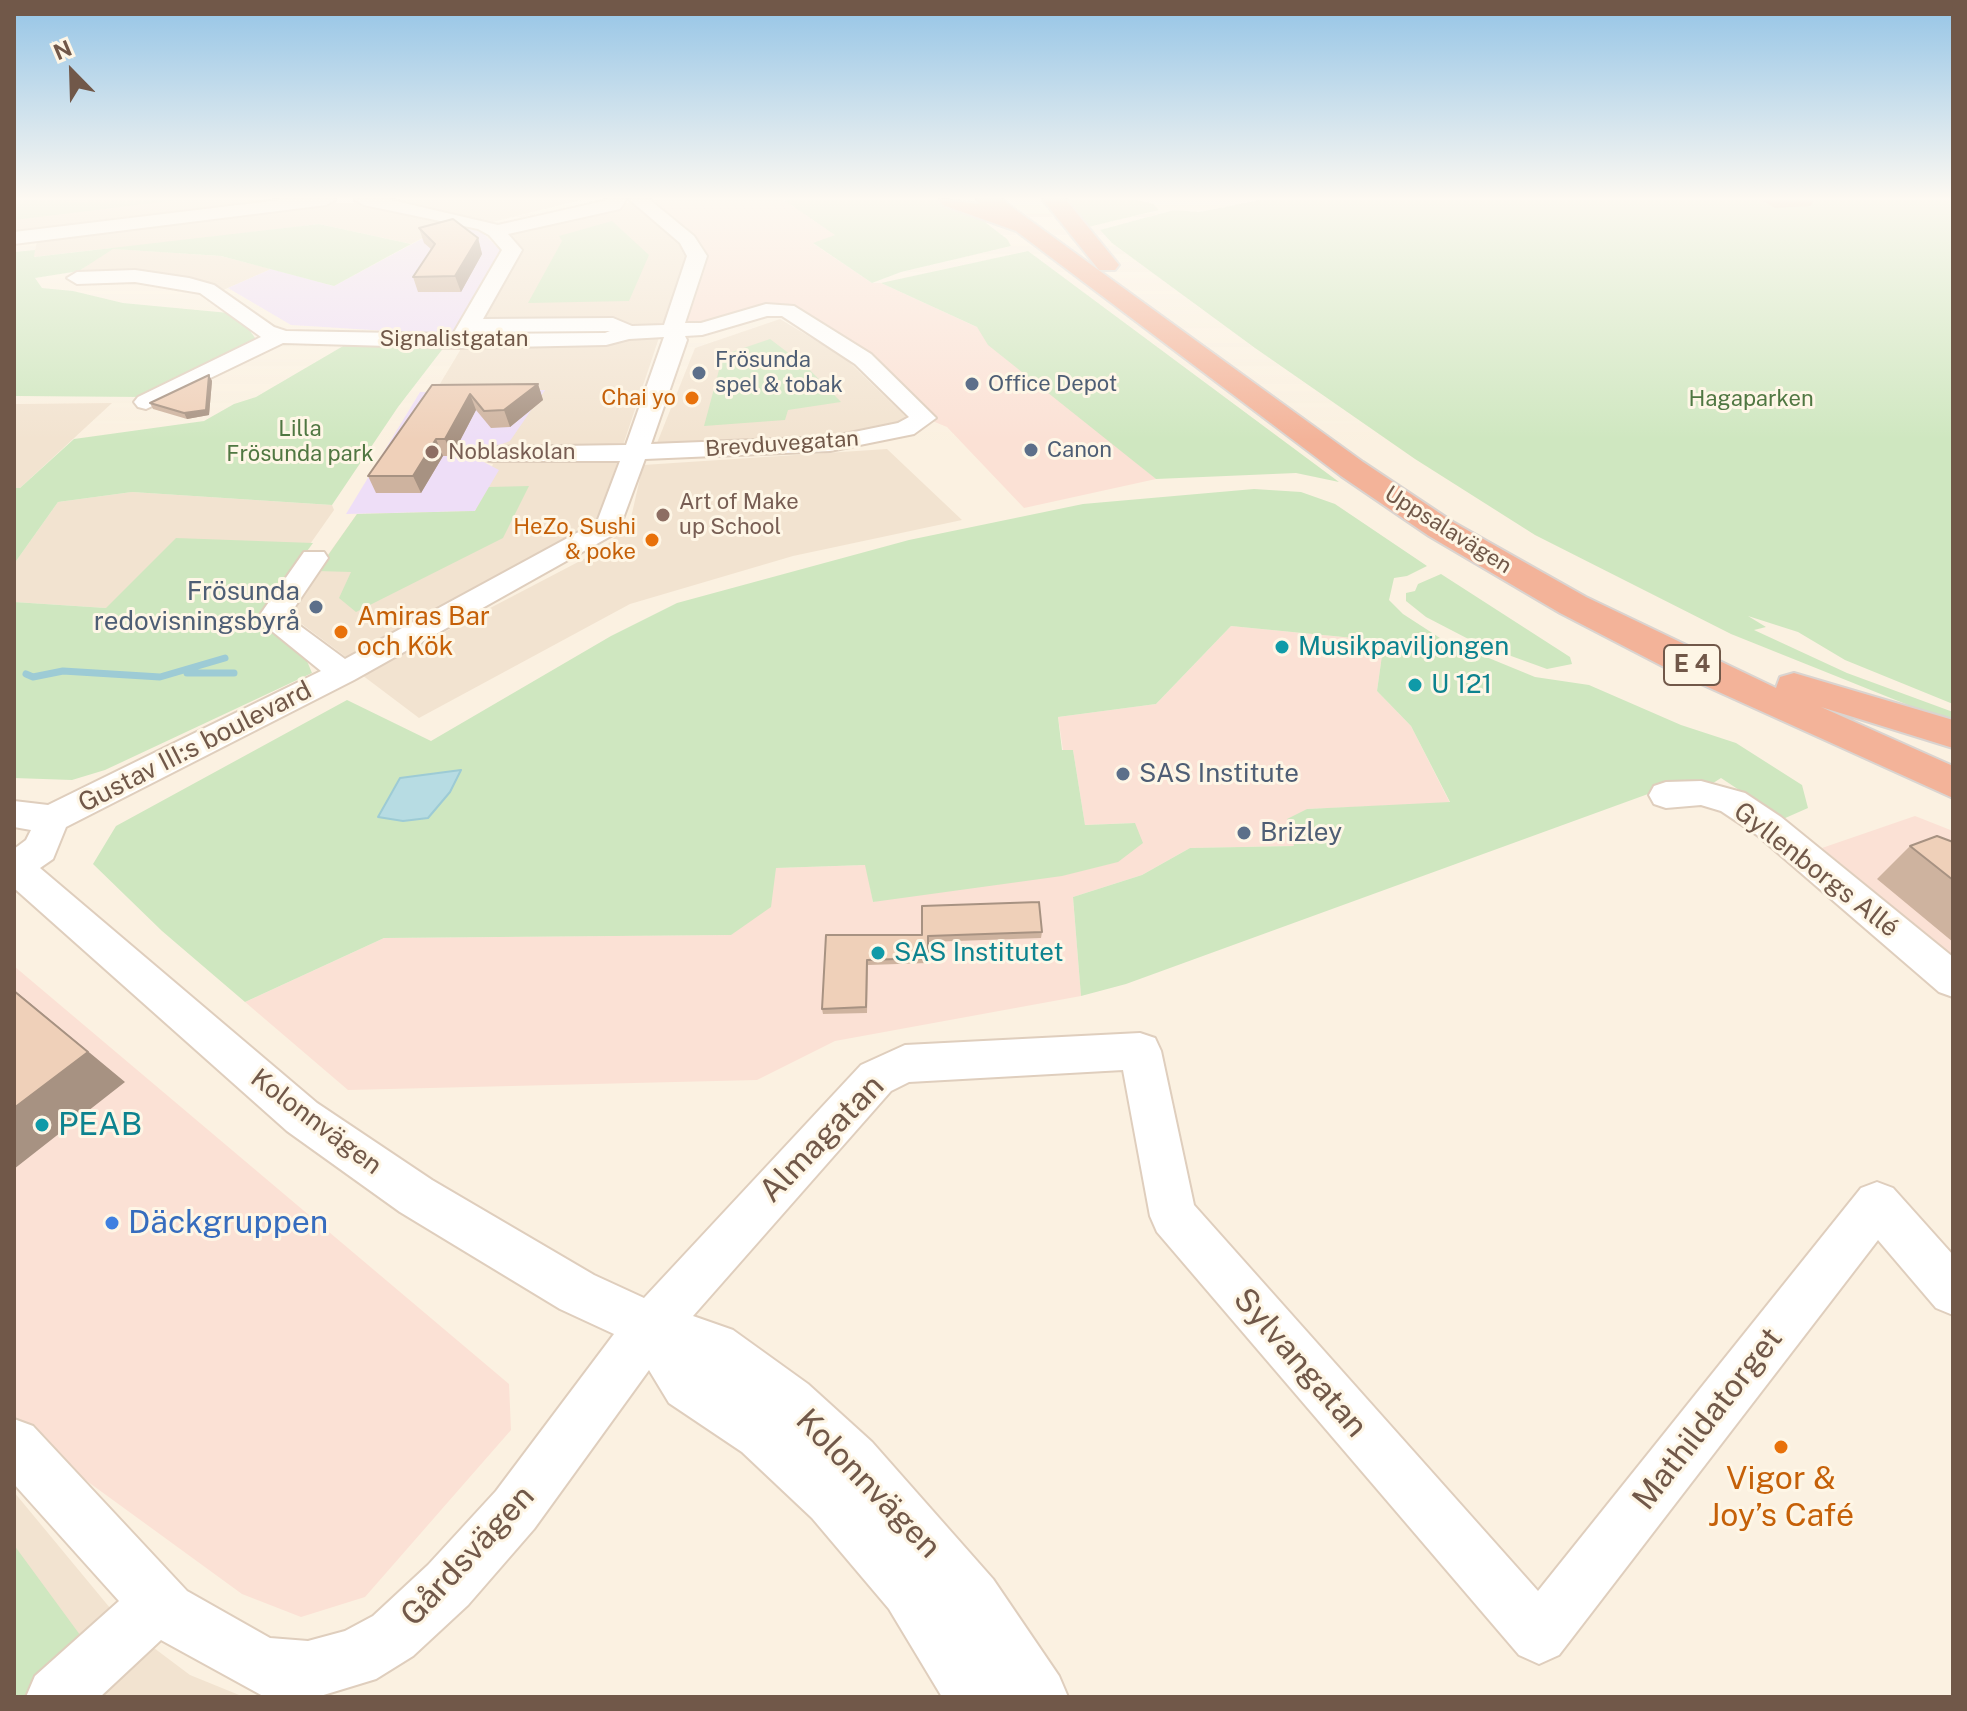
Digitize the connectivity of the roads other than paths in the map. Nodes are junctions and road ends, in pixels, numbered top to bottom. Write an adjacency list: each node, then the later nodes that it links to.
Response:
1 (157, 280): 8 (street, Signalistgatan)
2 (495, 280): 7 (street)
3 (689, 280): 6 (street, Gustav III:s boulevard)
4 (1095, 280): 13 (highway, Uppsalavägen / E 4)
5 (1128, 280): 16 (highway, Uppsalavägen / E 4)
6 (672, 332): 7 (street, Signalistgatan); 10 (street, Signalistgatan); 11 (street, Gustav III:s boulevard)
7 (465, 333): 8 (street, Signalistgatan)
8 (280, 336): 9 (street, Signalistgatan)
9 (146, 402)
10 (924, 418): 11 (street, Brevduvegatan)
11 (624, 453): 12 (street); 15 (street, Gustav III:s boulevard)
12 (489, 454)
13 (1441, 529): 19 (highway, Uppsalavägen / E 4); 21 (highway)
14 (314, 558): 15 (street, Gustav III:s boulevard)
15 (343, 673): 22 (street, Gustav III:s boulevard)
16 (1794, 686): 17 (highway); 18 (highway, Uppsalavägen / E 4)
17 (1953, 734)
18 (1953, 753)
19 (1953, 783)
20 (1666, 795): 24 (street, Gyllenborgs Allé)
21 (1953, 811)
22 (30, 817): 23 (street)
23 (14, 868): 27 (street, Kolonnvägen)
24 (1953, 980)
25 (1140, 1051): 27 (street, Almagatan); 30 (street, Sylvangatan)
26 (1953, 1291): 30 (street, Mathildatorget)
27 (651, 1326): 29 (street, Gårdsvägen); 32 (street, Kolonnvägen); 33 (street, Kolonnvägen)
28 (14, 1445): 29 (street, Gårdsvägen)
29 (160, 1602): 31 (street)
30 (1539, 1635)
31 (56, 1697)
32 (975, 1697)
33 (1038, 1697)

